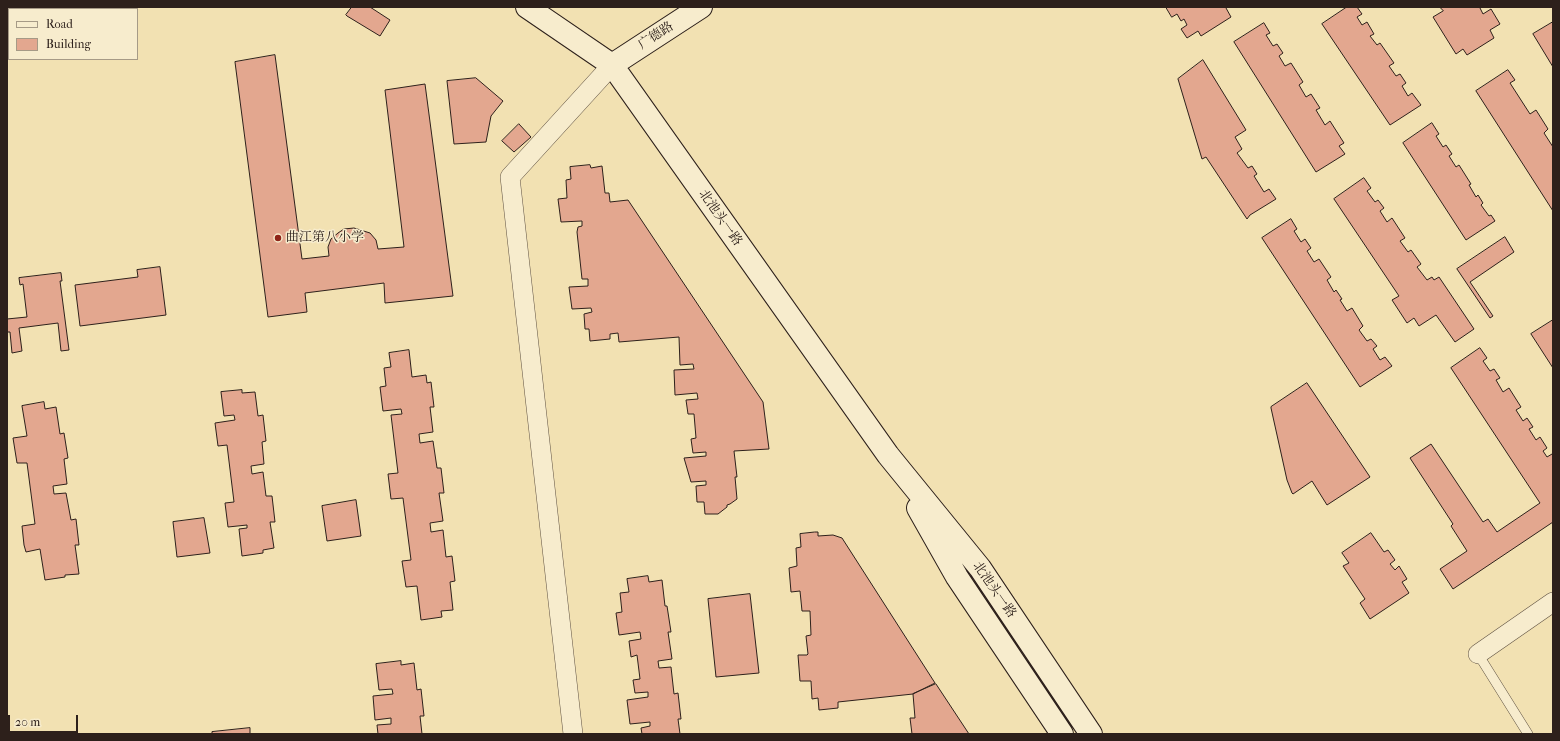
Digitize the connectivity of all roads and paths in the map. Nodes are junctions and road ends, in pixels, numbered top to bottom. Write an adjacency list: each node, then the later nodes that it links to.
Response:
1 (528, 7): 3 (street, 北池头一路)
2 (701, 7): 3 (street, 广德路)
3 (612, 65): 4 (street, 北池头一路); 7 (street)
4 (888, 455): 8 (street, 北池头一路); 9 (street, 北池头一路)
5 (1553, 602): 6 (street)
6 (1478, 654): 10 (lane)
7 (573, 734)
8 (1062, 734)
9 (1091, 734)
10 (1528, 734)

